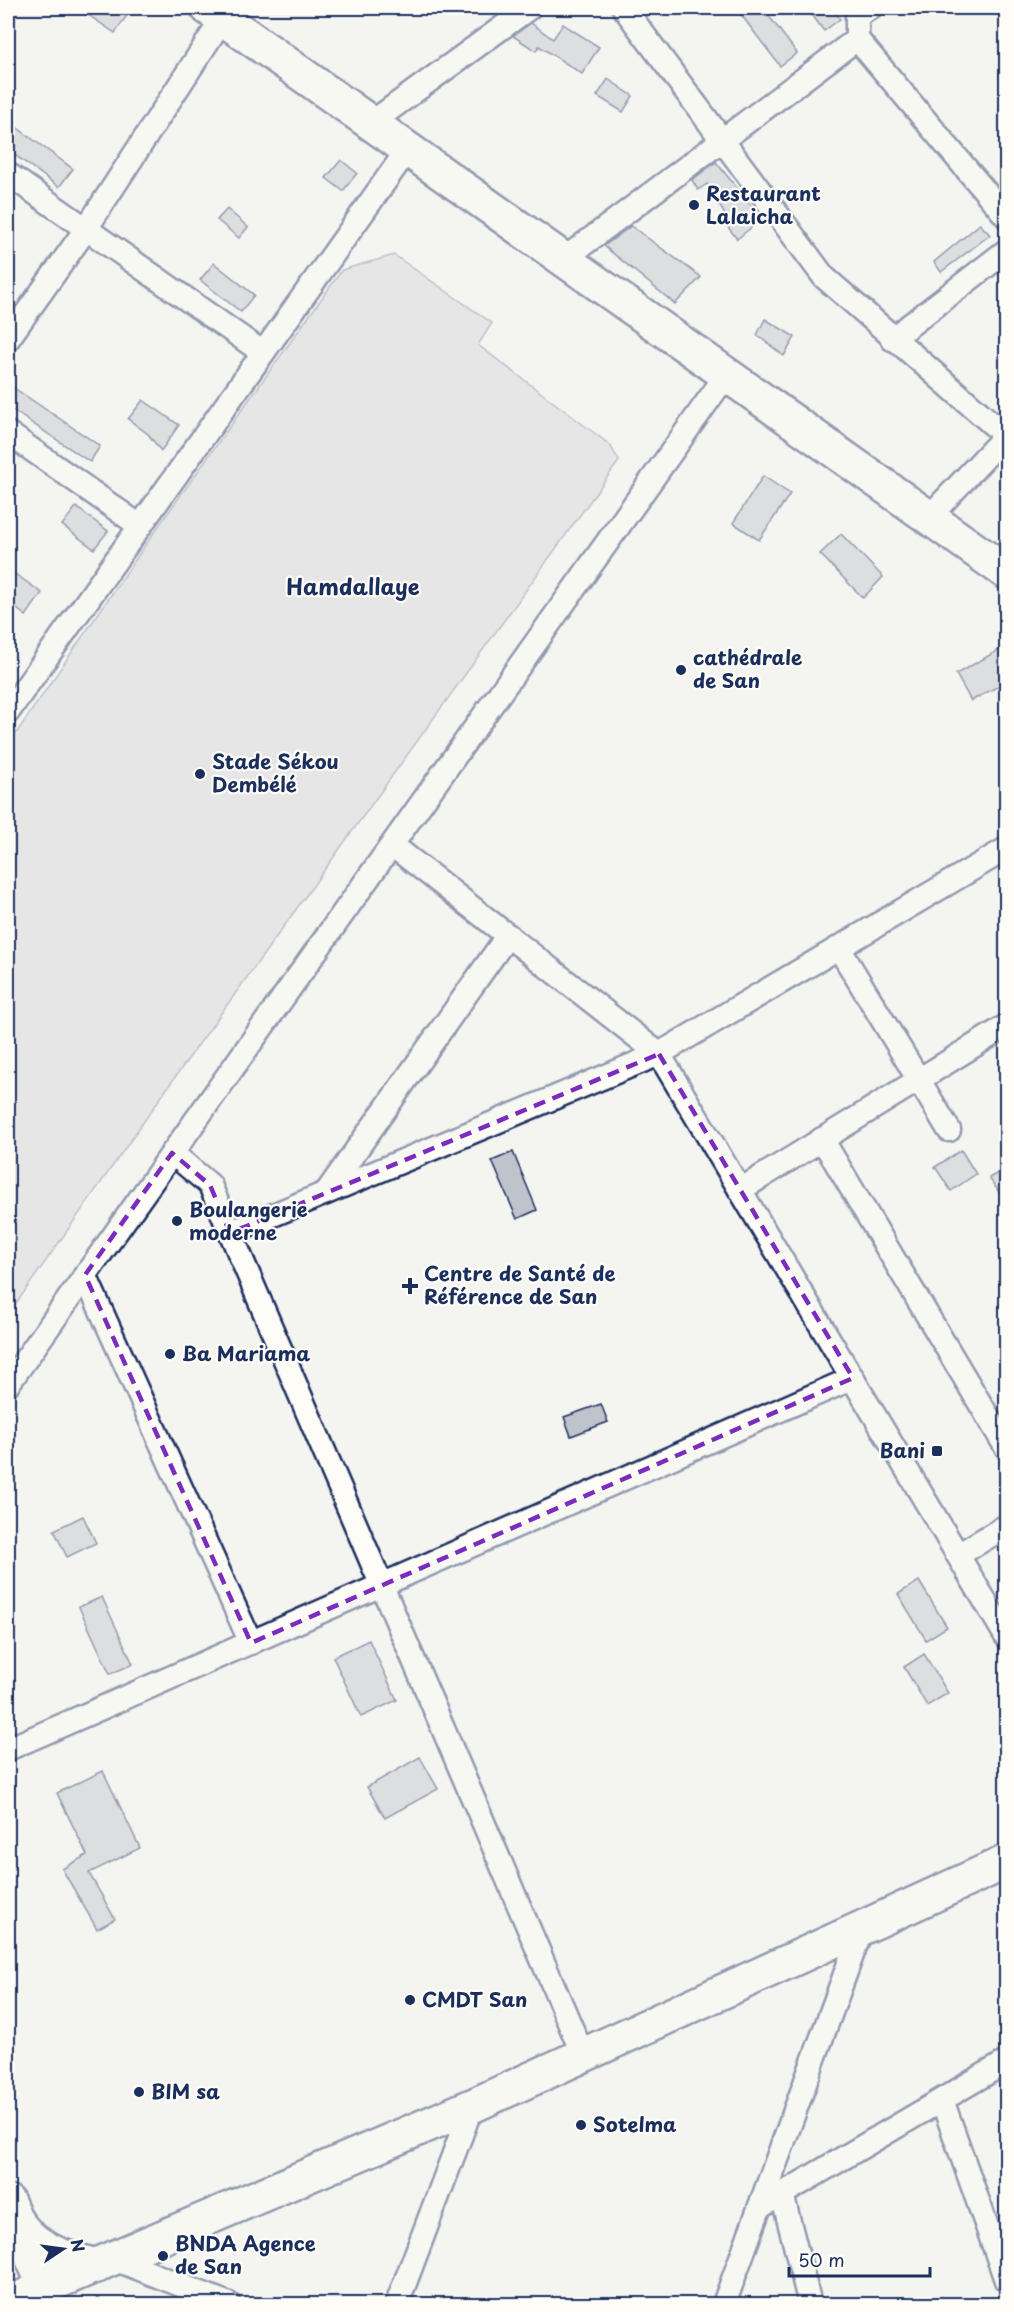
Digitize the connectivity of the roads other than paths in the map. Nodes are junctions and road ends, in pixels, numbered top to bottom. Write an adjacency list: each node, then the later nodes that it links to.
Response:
1 (529, 8): 6 (street)
2 (624, 8): 7 (street)
3 (859, 10): 5 (street)
4 (215, 13): 6 (main road); 11 (street)
5 (857, 39): 7 (street); 10 (street)
6 (371, 123): 8 (main road)
7 (723, 140): 13 (street); 15 (street)
8 (408, 149): 13 (main road); 16 (street)
9 (8, 174): 11 (street)
10 (1006, 216)
11 (86, 229): 14 (street); 16 (street)
12 (1006, 251): 15 (street)
13 (564, 259): 17 (main road)
14 (8, 339)
15 (892, 339): 19 (street)
16 (262, 352): 21 (street)
17 (727, 374): 20 (main road); 24 (street)
18 (8, 433): 21 (street)
19 (1006, 435): 20 (street)
20 (928, 517): 22 (main road)
21 (140, 526): 23 (street)
22 (1006, 572)
23 (10, 705)
24 (392, 845): 26 (street); 33 (street)
25 (1003, 858): 27 (street)
26 (507, 935): 29 (street); 35 (street)
27 (839, 948): 29 (street); 30 (street)
28 (1006, 1026): 30 (street)
29 (659, 1054): 34 (street); 35 (street)
30 (919, 1080): 31 (street); 32 (street)
31 (949, 1130)
32 (822, 1139): 34 (street); 40 (street)
33 (172, 1153): 36 (street); 37 (street)
34 (740, 1190): 38 (street)
35 (326, 1193): 36 (street)
36 (230, 1233): 43 (street)
37 (85, 1275): 39 (street); 45 (street)
38 (853, 1378): 42 (street); 43 (street)
39 (8, 1384)
40 (1006, 1447)
41 (1006, 1526): 42 (street)
42 (958, 1555): 44 (street)
43 (382, 1587): 45 (street); 49 (street)
44 (1006, 1636)
45 (251, 1643): 46 (street)
46 (8, 1749)
47 (1006, 1862): 48 (main road)
48 (862, 1928): 49 (main road); 54 (street)
49 (583, 2055): 52 (main road)
50 (1006, 2062): 51 (street)
51 (942, 2100): 53 (street); 58 (street)
52 (471, 2106): 57 (main road); 61 (street)
53 (782, 2194): 54 (street); 63 (street)
54 (760, 2207): 62 (street)
55 (11, 2210): 57 (main road); 59 (main road)
56 (8, 2259): 59 (main road)
57 (105, 2262): 59 (main road); 60 (street)
58 (1006, 2280)
59 (32, 2299)
60 (229, 2304)
61 (397, 2304)
62 (724, 2304)
63 (810, 2304)

